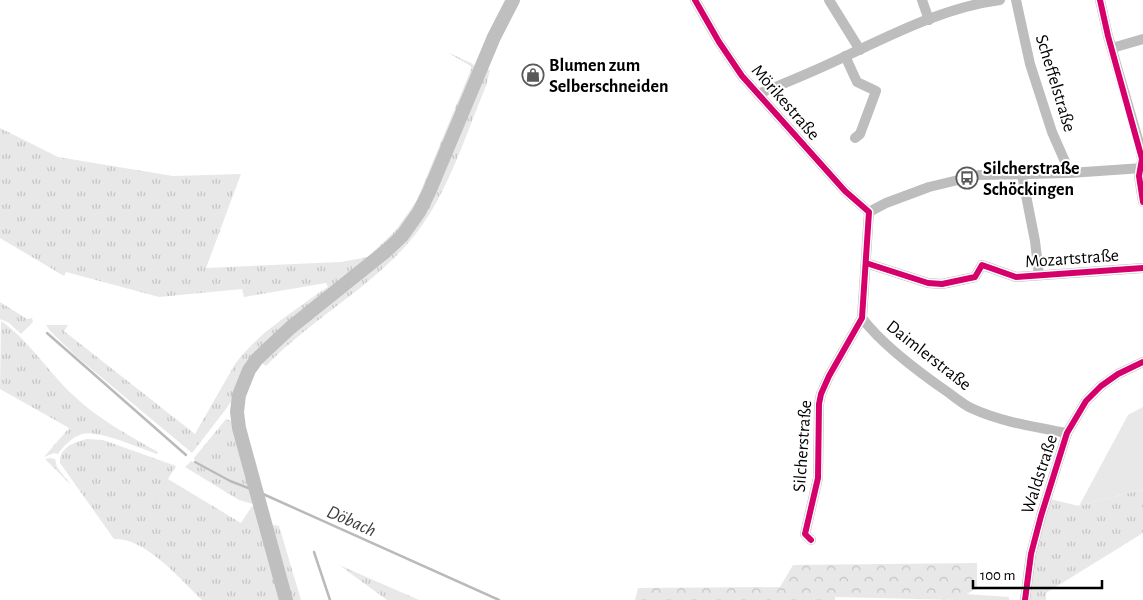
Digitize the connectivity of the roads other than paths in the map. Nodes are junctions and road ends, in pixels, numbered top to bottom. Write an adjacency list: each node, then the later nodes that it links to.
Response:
1 (513, 0): 27 (main road)
2 (695, 0): 13 (street, Mörikestraße)
3 (829, 0): 11 (street)
4 (922, 0): 8 (street)
5 (1000, 0): 8 (street)
6 (1016, 0): 16 (street, Scheffelstraße)
7 (1100, 0): 10 (street)
8 (929, 20): 11 (street)
9 (1143, 39): 10 (street)
10 (1112, 48): 15 (street)
11 (860, 50): 12 (street)
12 (845, 56): 13 (street); 14 (street)
13 (758, 94): 19 (street, Mörikestraße)
14 (855, 138)
15 (1141, 171): 16 (street); 18 (street)
16 (1070, 173): 17 (street)
17 (1022, 175): 19 (street); 22 (street, Mozartstraße)
18 (1143, 202)
19 (869, 212): 20 (street, Silcherstraße)
20 (866, 263): 22 (street, Mozartstraße); 23 (street, Silcherstraße)
21 (1143, 268): 22 (street, Mozartstraße)
22 (1039, 275)
23 (862, 318): 25 (street, Daimlerstraße); 26 (street, Silcherstraße)
24 (1143, 362): 25 (street, Waldstraße)
25 (1068, 433): 28 (street, Waldstraße)
26 (811, 540)
27 (286, 600)
28 (1025, 600)

